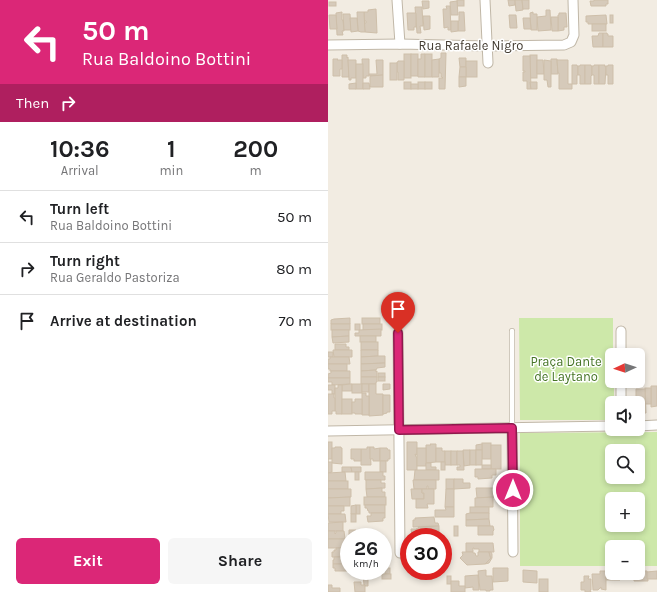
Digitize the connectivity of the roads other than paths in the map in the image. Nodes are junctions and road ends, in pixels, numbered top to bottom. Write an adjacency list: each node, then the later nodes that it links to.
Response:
1 (397, 0): 4 (street)
2 (485, 0): 6 (street)
3 (573, 0): 6 (street, Rua Rafaele Nigro)
4 (400, 44): 5 (street, Rua Rafaele Nigro); 6 (street, Rua Rafaele Nigro)
5 (328, 45)
6 (487, 46): 7 (street)
7 (488, 64)
8 (621, 330): 11 (street)
9 (512, 331): 15 (lane)
10 (398, 333): 16 (street)
11 (621, 348)
12 (657, 425): 14 (street)
13 (605, 426): 15 (street)
14 (645, 426)
15 (512, 428): 16 (street); 18 (street)
16 (399, 430): 17 (street); 19 (street)
17 (328, 431)
18 (513, 552)
19 (400, 553)

